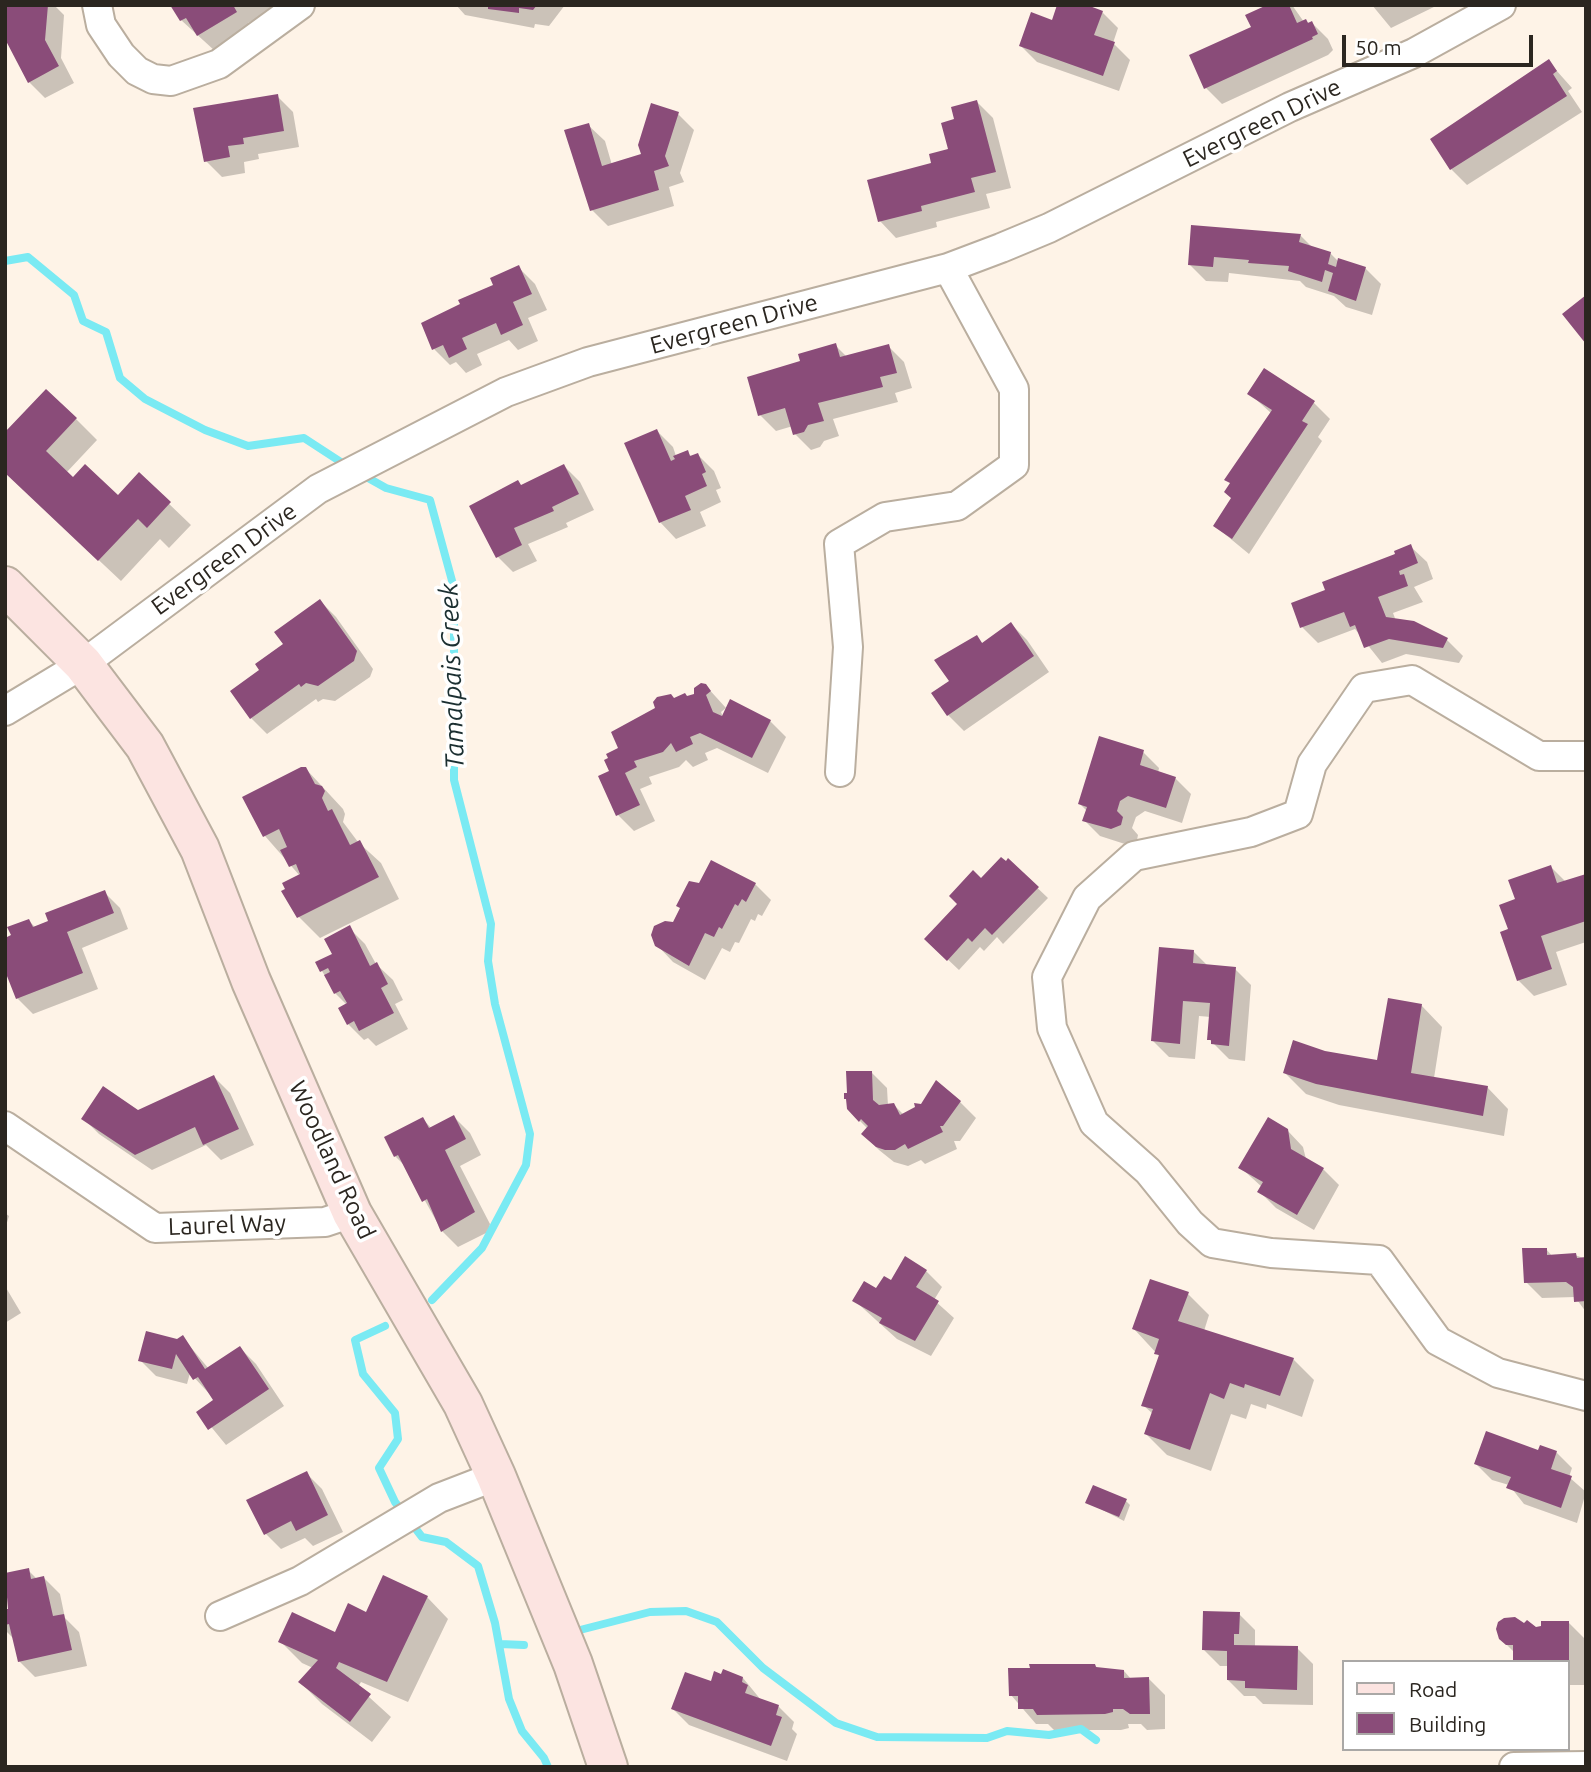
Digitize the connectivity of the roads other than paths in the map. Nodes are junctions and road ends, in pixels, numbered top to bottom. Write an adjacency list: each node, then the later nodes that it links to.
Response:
1 (97, 5): 2 (street)
2 (300, 5)
3 (1501, 5): 4 (street, Evergreen Drive)
4 (948, 268): 6 (street, Evergreen Drive); 9 (street)
5 (5, 586): 6 (street, Woodland Road)
6 (83, 664): 7 (street, Evergreen Drive); 11 (street, Woodland Road)
7 (5, 711)
8 (1586, 757): 12 (street)
9 (840, 772)
10 (5, 1126): 11 (street, Laurel Way)
11 (352, 1213): 13 (street, Woodland Road)
12 (1586, 1396)
13 (496, 1476): 14 (street); 16 (street, Woodland Road)
14 (220, 1616)
15 (1586, 1766): 17 (street)
16 (608, 1767)
17 (1514, 1767)

